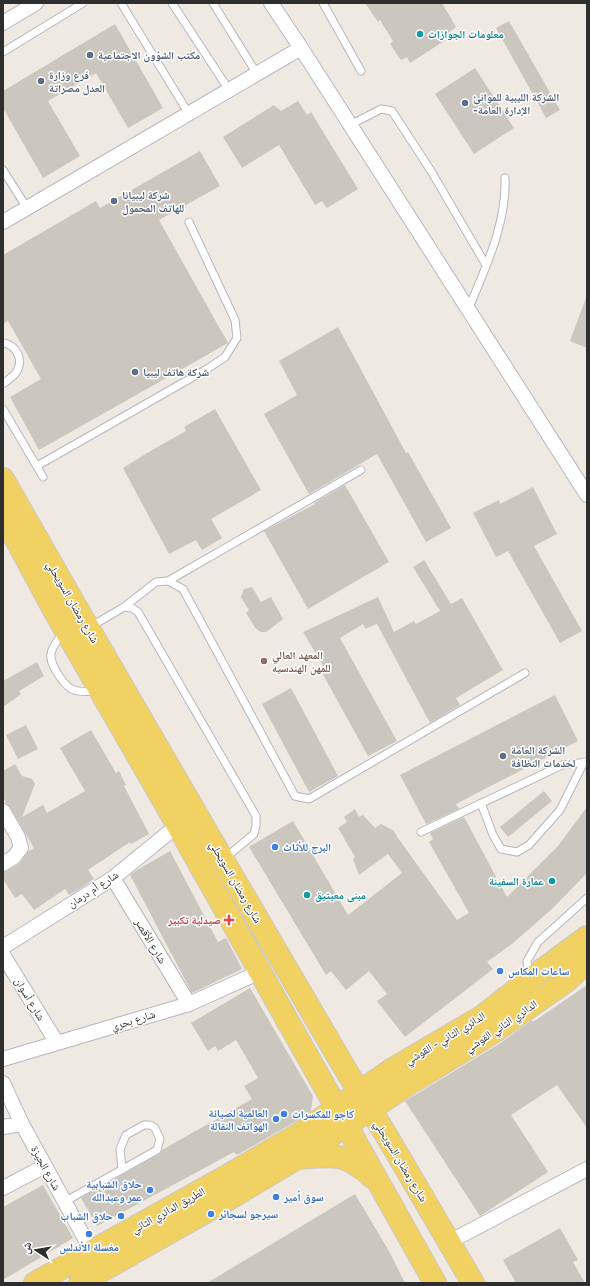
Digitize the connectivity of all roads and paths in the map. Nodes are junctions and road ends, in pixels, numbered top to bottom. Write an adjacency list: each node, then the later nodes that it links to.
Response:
1 (36, 3): 8 (street)
2 (83, 3): 10 (lane)
3 (121, 3): 14 (lane)
4 (172, 3): 13 (lane)
5 (213, 3): 12 (lane)
6 (271, 3): 9 (street)
7 (323, 3): 11 (lane)
8 (3, 23)
9 (301, 48): 12 (street); 15 (street)
10 (3, 52)
11 (361, 71)
12 (257, 74): 13 (street)
13 (229, 90): 14 (street)
14 (189, 114): 18 (street)
15 (350, 125): 21 (lane); 22 (street)
16 (3, 170): 18 (lane)
17 (505, 178): 21 (lane)
18 (27, 208): 19 (street)
19 (3, 222)
20 (189, 222): 26 (lane)
21 (486, 265): 22 (lane)
22 (468, 310): 30 (street)
23 (3, 343): 24 (lane)
24 (3, 384)
25 (3, 409): 26 (lane)
26 (37, 466): 28 (lane)
27 (361, 470): 32 (lane)
28 (43, 477)
29 (3, 479): 31 (main road, شارع رمضان السويحلي)
30 (587, 495)
31 (9, 519): 34 (main road, شارع رمضان السويحلي); 35 (main road, شارع رمضان السويحلي)
32 (168, 581): 33 (lane); 36 (lane)
33 (124, 607): 34 (lane); 43 (lane)
34 (88, 628): 43 (main road, شارع رمضان السويحلي)
35 (66, 629): 37 (main road, شارع رمضان السويحلي); 37 (lane)
36 (525, 673)
37 (101, 690): 41 (main road, شارع رمضان السويحلي)
38 (586, 762): 39 (lane); 39 (lane)
39 (482, 803): 42 (lane)
40 (3, 811): 44 (street)
41 (178, 825): 45 (street, شارع أم درمان); 51 (main road, شارع رمضان السويحلي)
42 (421, 832)
43 (223, 860): 57 (main road, شارع رمضان السويحلي)
44 (3, 864)
45 (113, 878): 48 (street, شارع أم درمان); 53 (street, شارع الأقصر)
46 (587, 898): 52 (lane)
47 (587, 937): 52 (main road, الدائري الثاني - القوشي)
48 (3, 947)
49 (3, 954): 54 (street, شارع أسوان)
50 (587, 962): 57 (main road, الدائري الثاني القوشي)
51 (260, 972): 53 (street, شارع بحري); 58 (main road, شارع رمضان السويحلي)
52 (530, 979): 57 (main road, الدائري الثاني - القوشي)
53 (190, 1004): 54 (street, شارع بحري)
54 (57, 1043): 55 (street, شارع بحري)
55 (3, 1059)
56 (3, 1083): 59 (street, شارع الجيزة)
57 (365, 1101): 58 (main road); 68 (main road, شارع رمضان السويحلي)
58 (341, 1117): 61 (main road, الطريق الدائري الثاني); 66 (main road, شارع رمضان السويحلي); 69 (main road, الطريق الدائري الثاني)
59 (22, 1124): 60 (street); 62 (street, شارع الجيزة)
60 (3, 1127)
61 (297, 1158): 66 (main road); 69 (main road, الطريق الدائري الثاني)
62 (45, 1166): 65 (street); 67 (street, شارع الجيزة)
63 (122, 1169): 63 (lane); 67 (lane)
64 (587, 1169): 68 (street)
65 (3, 1188)
66 (387, 1198): 72 (main road, شارع رمضان السويحلي)
67 (64, 1202): 69 (street, شارع الجيزة)
68 (449, 1242): 73 (main road, شارع رمضان السويحلي)
69 (97, 1261): 70 (main road, الطريق الدائري الثاني); 71 (main road, الطريق الدائري الثاني)
70 (35, 1283)
71 (80, 1283)
72 (435, 1283)
73 (473, 1283)

